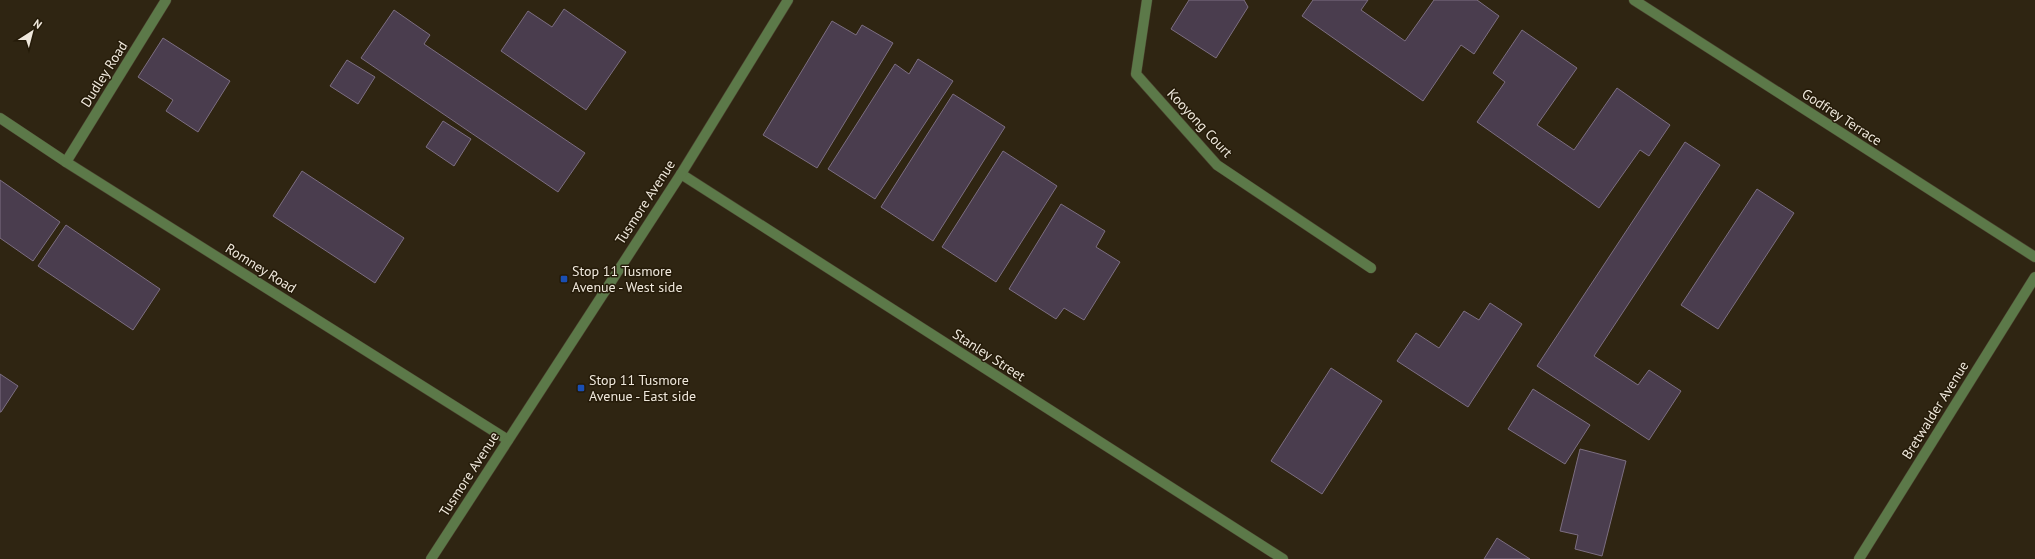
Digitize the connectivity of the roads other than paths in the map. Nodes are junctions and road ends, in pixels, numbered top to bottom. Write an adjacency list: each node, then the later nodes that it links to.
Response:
1 (166, 0): 6 (street, Dudley Road)
2 (788, 0): 7 (street, Tusmore Avenue)
3 (1147, 0): 9 (street, Kooyong Court)
4 (1634, 0): 8 (street, Godfrey Terrace)
5 (0, 118): 6 (street, Romney Road)
6 (66, 162): 11 (street, Romney Road)
7 (681, 174): 11 (street, Tusmore Avenue); 13 (street, Stanley Street)
8 (2035, 257)
9 (1371, 268)
10 (2035, 277): 14 (street, Bretwalder Avenue)
11 (508, 440): 12 (street, Tusmore Avenue)
12 (431, 559)
13 (1283, 559)
14 (1858, 559)

